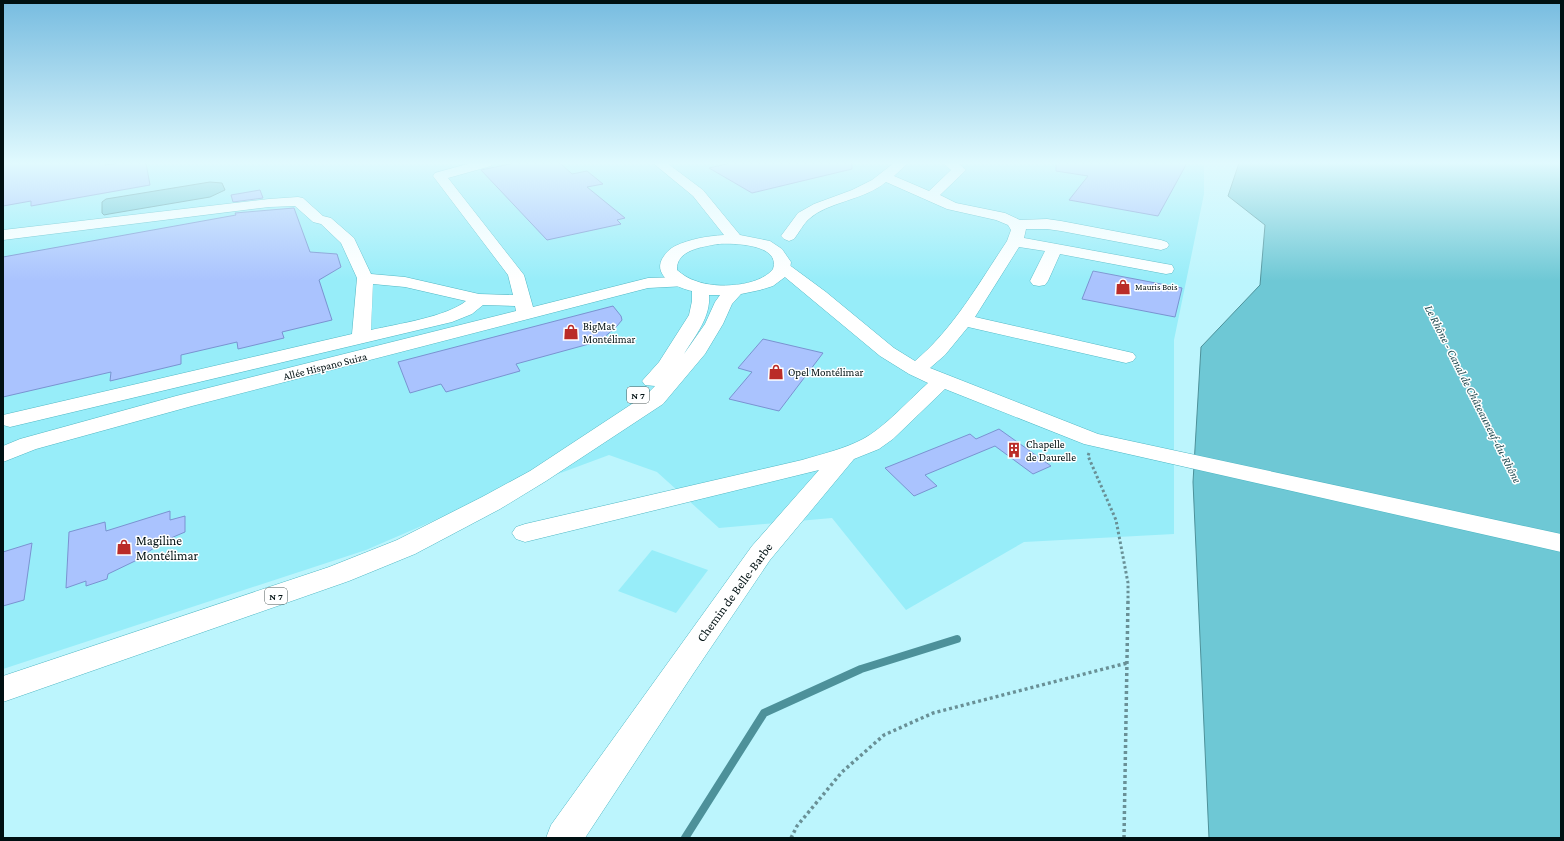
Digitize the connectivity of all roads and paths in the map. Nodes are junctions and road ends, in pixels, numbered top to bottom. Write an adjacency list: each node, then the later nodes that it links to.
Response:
1 (280, 202): 9 (street)
2 (299, 202): 19 (street)
3 (461, 202): 27 (street)
4 (688, 202): 12 (street)
5 (707, 202): 11 (street)
6 (832, 202): 10 (street)
7 (946, 202): 8 (street)
8 (1016, 233): 14 (street); 15 (street); 28 (street)
9 (3, 235)
10 (789, 236): 13 (street); 16 (street)
11 (736, 240): 12 (street, Allée Hispano Suiza); 13 (street, Allée Hispano Suiza)
12 (706, 241): 17 (street, Allée Hispano Suiza)
13 (761, 244): 16 (street)
14 (1161, 245)
15 (1054, 249): 18 (street); 20 (street)
16 (780, 260): 21 (street); 25 (street)
17 (667, 267): 22 (street, Allée Hispano Suiza); 23 (street)
18 (1166, 269)
19 (365, 278): 26 (street); 29 (street)
20 (1039, 281)
21 (764, 282): 24 (street, Allée Hispano Suiza); 25 (street)
22 (648, 283): 23 (street, Allée Hispano Suiza); 27 (street, Allée Hispano Suiza)
23 (690, 285): 24 (street, Allée Hispano Suiza); 37 (street, N 7)
24 (736, 289): 37 (street, N 7)
25 (820, 296): 31 (street)
26 (479, 299): 27 (street); 29 (street)
27 (525, 308): 36 (street, Allée Hispano Suiza)
28 (964, 320): 30 (street); 31 (street)
29 (361, 338): 33 (street)
30 (1126, 357)
31 (916, 370): 32 (street)
32 (942, 381): 34 (street); 35 (street, Chemin de Belle-Barbe)
33 (10, 420)
34 (1092, 439): 39 (street); 40 (path)
35 (846, 454): 38 (street); 42 (street, Chemin de Belle-Barbe)
36 (3, 455)
37 (538, 476): 41 (street, N 7)
38 (525, 533)
39 (1561, 543)
40 (1126, 663): 43 (path); 44 (path)
41 (3, 689)
42 (564, 838)
43 (791, 838)
44 (1124, 838)

